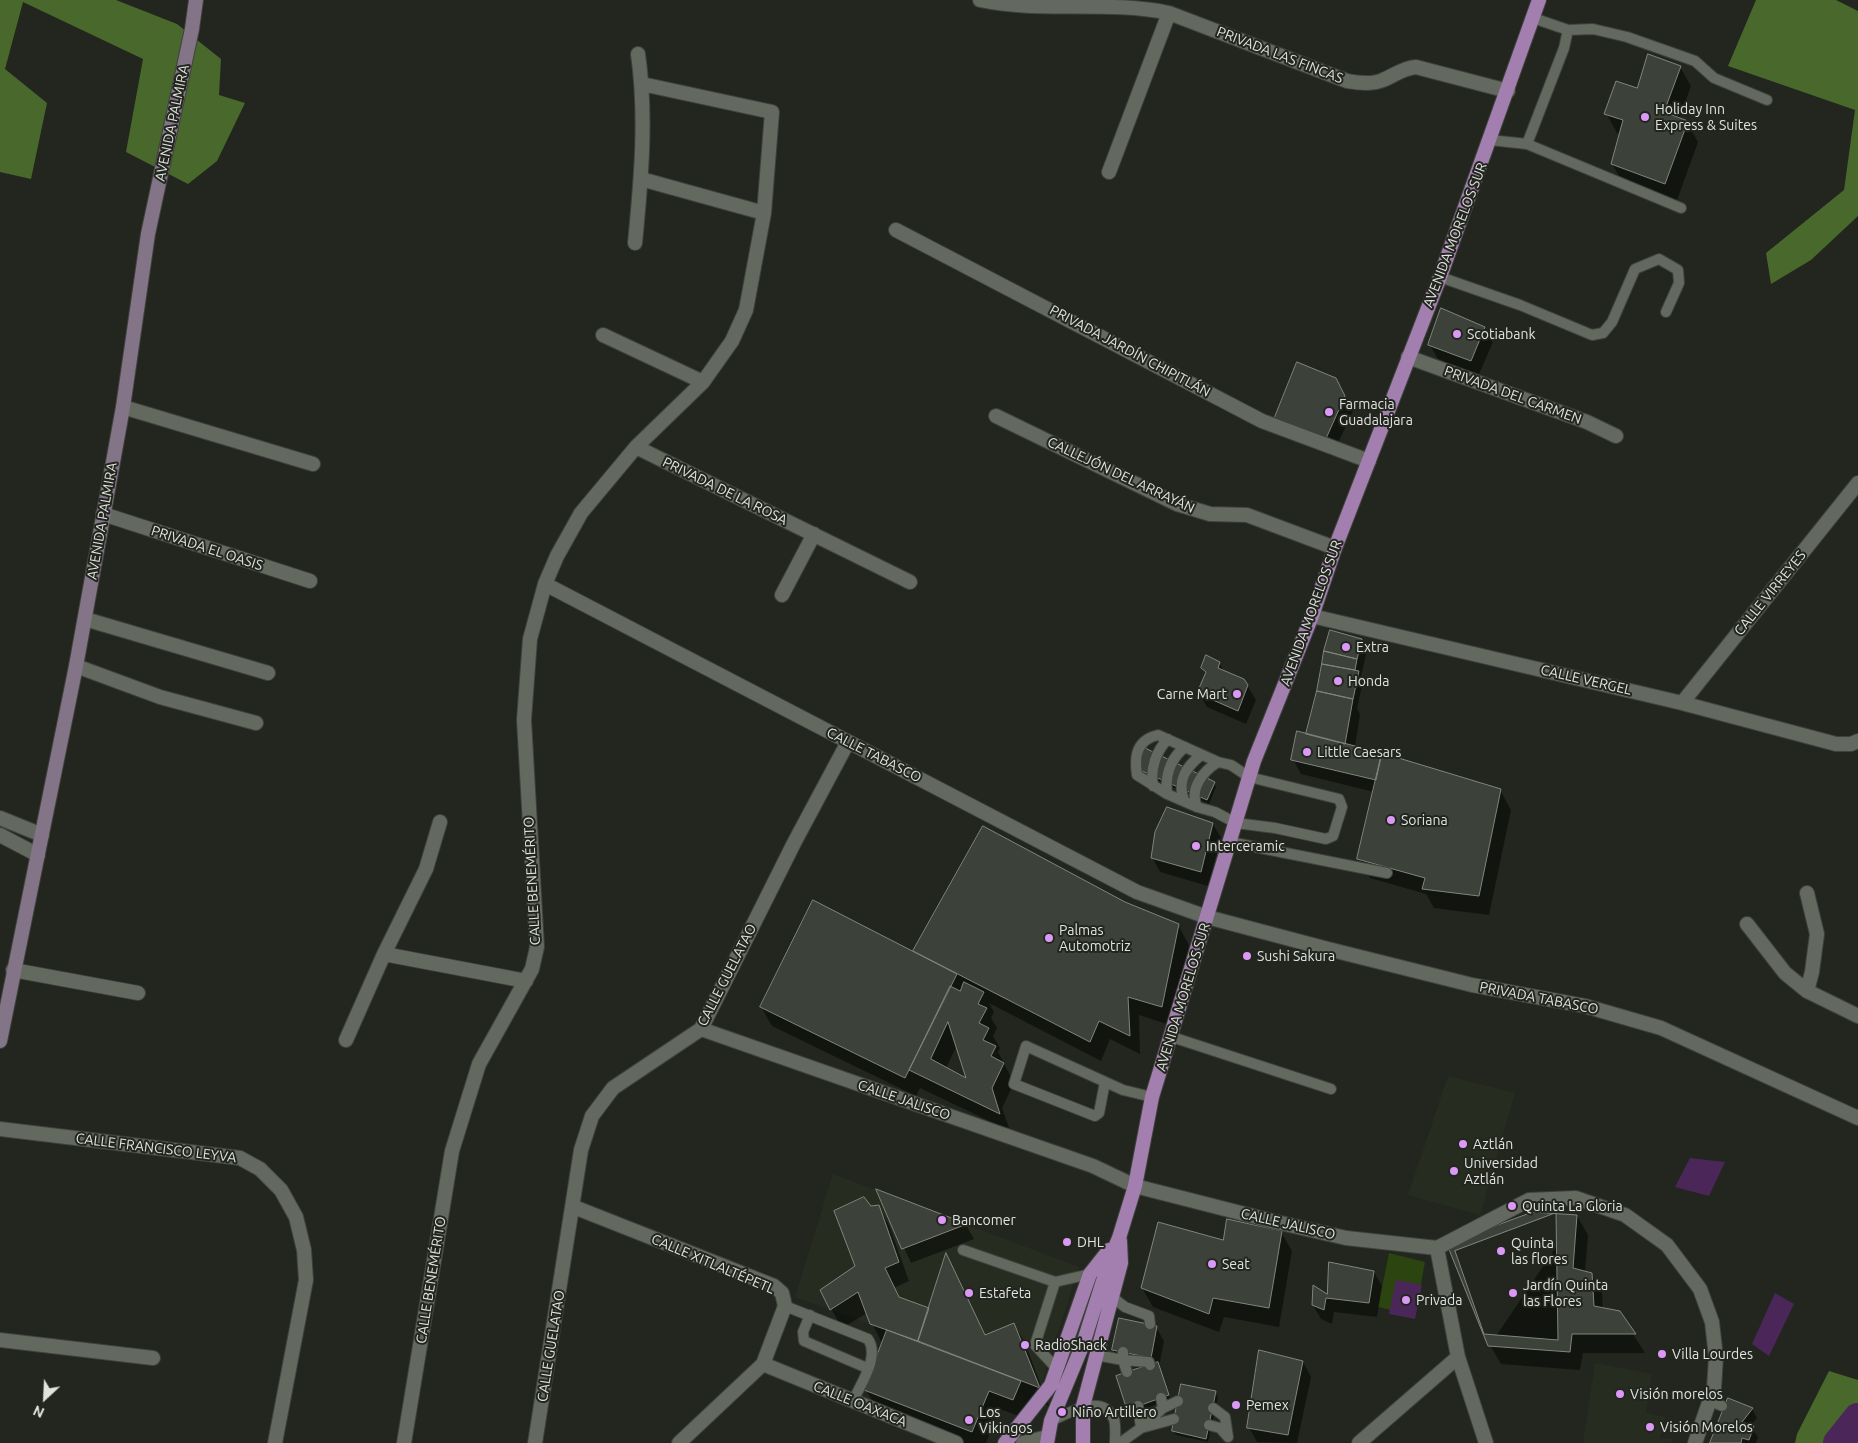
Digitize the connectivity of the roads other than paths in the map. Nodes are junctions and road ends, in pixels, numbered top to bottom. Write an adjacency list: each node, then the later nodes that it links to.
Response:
1 (196, 0): 25 (main road, AVENIDA PALMIRA)
2 (980, 0): 4 (street, PRIVADA LAS FINCAS)
3 (1539, 0): 6 (main road, AVENIDA MORELOS SUR)
4 (1142, 4): 5 (street, PRIVADA LAS FINCAS)
5 (1169, 13): 10 (street, PRIVADA LAS FINCAS); 14 (street)
6 (1533, 18): 7 (lane); 10 (main road, AVENIDA MORELOS SUR)
7 (1568, 30): 11 (lane); 13 (lane)
8 (638, 54): 9 (street)
9 (642, 84): 15 (street); 17 (street, CALLE BENEMÉRITO)
10 (1508, 91): 12 (main road, AVENIDA MORELOS SUR)
11 (1767, 100)
12 (1490, 140): 13 (lane); 20 (main road, AVENIDA MORELOS SUR)
13 (1527, 144): 16 (lane)
14 (1109, 172)
15 (641, 179): 17 (street); 19 (street)
16 (1681, 208)
17 (764, 213): 24 (street, CALLE BENEMÉRITO)
18 (896, 230): 29 (street, PRIVADA JARDÍN CHIPITLÁN)
19 (635, 243)
20 (1440, 277): 21 (lane); 23 (main road, AVENIDA MORELOS SUR)
21 (1666, 312)
22 (602, 335): 24 (street)
23 (1408, 357): 27 (street, PRIVADA DEL CARMEN); 29 (main road, AVENIDA MORELOS SUR)
24 (703, 382): 28 (street, CALLE BENEMÉRITO)
25 (123, 406): 30 (street); 32 (main road, AVENIDA PALMIRA)
26 (996, 416): 34 (street, CALLEJÓN DEL ARRAYÁN)
27 (1616, 436)
28 (636, 447): 33 (street, PRIVADA DE LA ROSA); 37 (street, CALLE BENEMÉRITO)
29 (1369, 461): 34 (main road, AVENIDA MORELOS SUR)
30 (313, 464)
31 (1858, 483): 43 (street, CALLE VIRREYES)
32 (103, 514): 35 (street, PRIVADA EL OASIS); 40 (main road, AVENIDA PALMIRA)
33 (814, 534): 36 (street, PRIVADA DE LA ROSA); 38 (street)
34 (1335, 548): 39 (main road, AVENIDA MORELOS SUR)
35 (310, 581)
36 (910, 582)
37 (545, 584): 47 (street, CALLE TABASCO); 69 (street, CALLE BENEMÉRITO)
38 (782, 595)
39 (1312, 616): 43 (street, CALLE VERGEL); 51 (main road, AVENIDA MORELOS SUR)
40 (84, 619): 41 (main road, AVENIDA PALMIRA); 42 (street)
41 (76, 666): 44 (street); 60 (main road, AVENIDA PALMIRA)
42 (268, 673)
43 (1682, 703): 46 (street, CALLE VERGEL)
44 (256, 723)
45 (1168, 739): 48 (lane); 52 (lane); 52 (lane)
46 (1858, 741)
47 (848, 742): 65 (street, CALLE TABASCO); 73 (street, CALLE GUELATAO)
48 (1185, 747): 49 (lane); 53 (lane)
49 (1201, 755): 50 (lane); 54 (lane)
50 (1218, 762): 51 (lane); 55 (lane)
51 (1249, 777): 58 (main road, AVENIDA MORELOS SUR); 58 (lane)
52 (1153, 786): 53 (lane)
53 (1167, 794): 54 (lane)
54 (1184, 801): 55 (lane)
55 (1197, 807): 58 (lane)
56 (0, 818): 60 (street)
57 (440, 822): 67 (street)
58 (1236, 823): 61 (main road, AVENIDA MORELOS SUR)
59 (0, 834): 62 (street)
60 (42, 836): 62 (main road, AVENIDA PALMIRA)
61 (1230, 842): 63 (lane); 65 (main road, AVENIDA MORELOS SUR)
62 (38, 855): 68 (main road, AVENIDA PALMIRA)
63 (1387, 873)
64 (1807, 892): 70 (street)
65 (1207, 918): 74 (main road, AVENIDA MORELOS SUR); 80 (street, PRIVADA TABASCO)
66 (1748, 924): 70 (street)
67 (384, 954): 69 (street); 75 (street)
68 (13, 970): 71 (street); 76 (main road, AVENIDA PALMIRA)
69 (526, 981): 117 (street, CALLE BENEMÉRITO)
70 (1807, 990): 72 (street)
71 (138, 993)
72 (1858, 1016)
73 (701, 1029): 82 (street, CALLE JALISCO); 83 (street, CALLE GUELATAO)
74 (1172, 1037): 78 (lane); 79 (main road, AVENIDA MORELOS SUR)
75 (346, 1040)
76 (0, 1041)
77 (1105, 1082): 77 (lane); 79 (lane)
78 (1331, 1089)
79 (1152, 1097): 82 (main road, AVENIDA MORELOS SUR)
80 (1858, 1118)
81 (0, 1129): 116 (street, CALLE FRANCISCO LEYVA)
82 (1134, 1186): 84 (main road, AVENIDA MORELOS SUR); 85 (street, CALLE JALISCO)
83 (574, 1208): 90 (street, CALLE XITLALTÉPETL); 118 (street, CALLE GUELATAO)
84 (1120, 1238): 87 (main road); 89 (main road, AVENIDA MORELOS SUR); 111 (main road, AVENIDA MORELOS SUR)
85 (1437, 1248): 98 (street); 128 (street)
86 (963, 1250): 88 (lane)
87 (1090, 1274): 88 (lane); 103 (main road)
88 (1054, 1282): 103 (lane)
89 (1112, 1297): 91 (lane); 96 (main road, AVENIDA MORELOS SUR)
90 (785, 1306): 92 (lane); 101 (street, CALLE XITLALTÉPETL)
91 (1125, 1307): 93 (lane); 94 (lane)
92 (810, 1315): 102 (lane); 102 (lane)
93 (1128, 1320)
94 (1150, 1324)
95 (0, 1340): 99 (street)
96 (1096, 1355): 97 (lane); 107 (main road, AVENIDA MORELOS SUR)
97 (1123, 1356): 100 (lane); 104 (lane)
98 (1458, 1357): 126 (street); 127 (street)
99 (153, 1358)
100 (1149, 1362)
101 (763, 1364): 105 (street, CALLE OAXACA); 119 (street)
102 (867, 1368): 105 (lane)
103 (1057, 1369): 121 (main road)
104 (1127, 1372)
105 (853, 1401): 120 (street, CALLE OAXACA)
106 (1178, 1402): 113 (lane)
107 (1083, 1406): 111 (lane); 123 (main road, AVENIDA MORELOS SUR); 124 (lane)
108 (1138, 1406): 113 (lane)
109 (1213, 1408): 115 (lane)
110 (1174, 1419): 113 (lane)
111 (1051, 1421): 114 (main road, AVENIDA MORELOS SUR)
112 (1209, 1425): 115 (lane)
113 (1141, 1428): 125 (lane)
114 (1047, 1440): 122 (street)
115 (1228, 1440)
116 (276, 1443)
117 (404, 1443)
118 (535, 1443)
119 (679, 1443)
120 (956, 1443)
121 (1005, 1443)
122 (1023, 1443)
123 (1084, 1443)
124 (1115, 1443)
125 (1120, 1443)
126 (1358, 1443)
127 (1486, 1443)
128 (1695, 1443)

